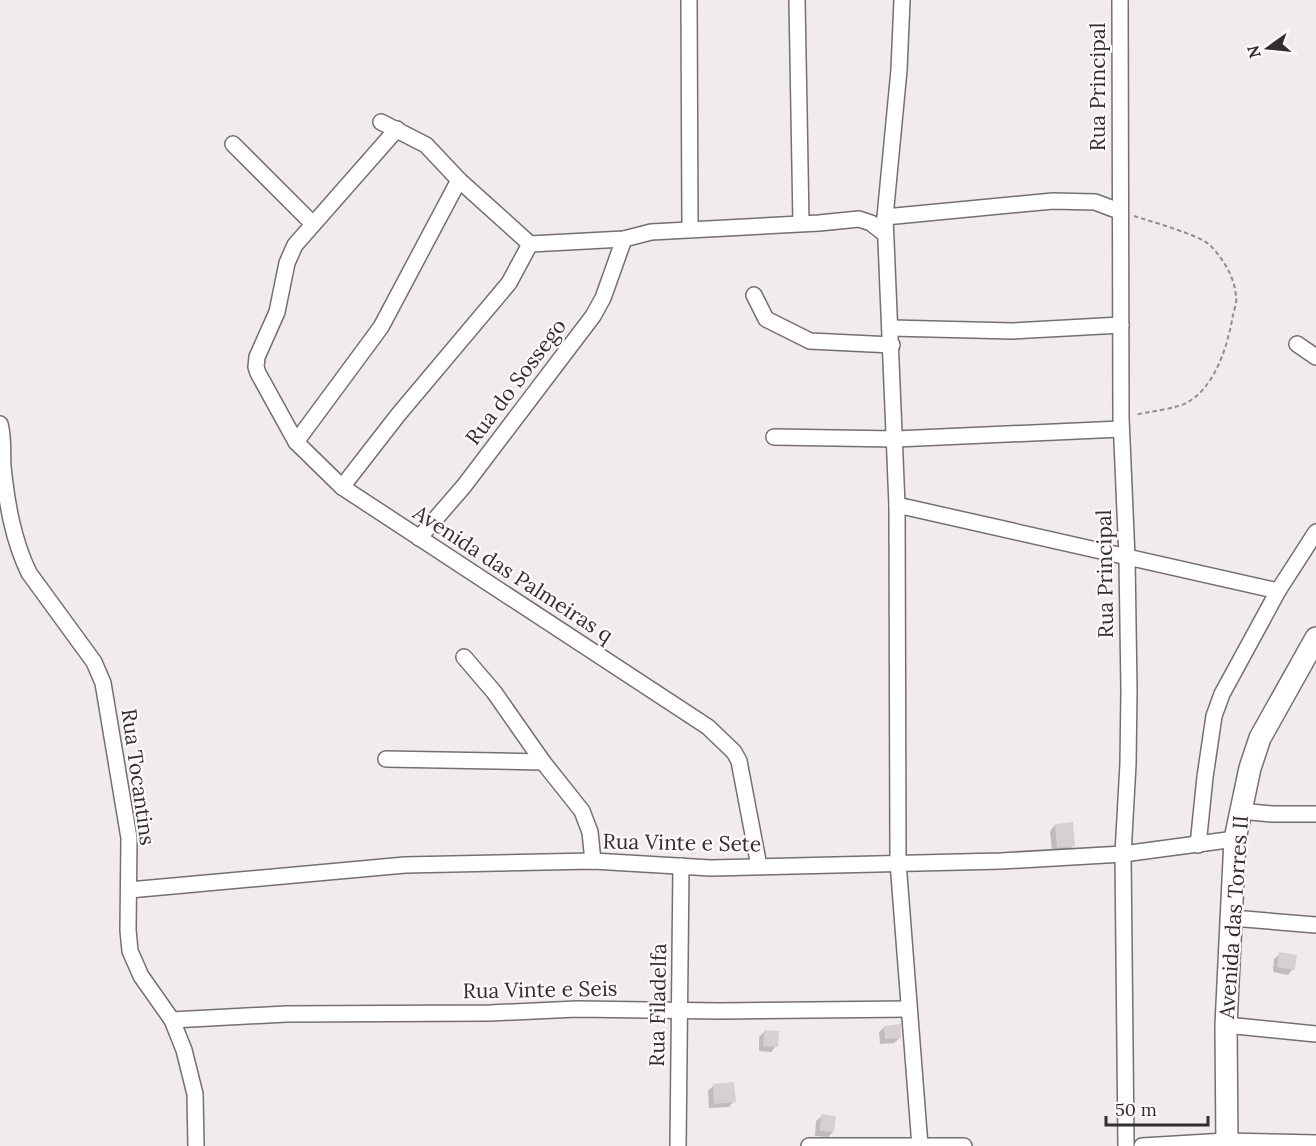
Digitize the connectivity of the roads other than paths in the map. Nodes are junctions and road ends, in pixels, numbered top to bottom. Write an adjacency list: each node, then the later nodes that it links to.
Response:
1 (689, 0): 13 (street)
2 (797, 0): 11 (street)
3 (902, 0): 10 (street)
4 (1120, 0): 9 (street, Rua Principal)
5 (381, 122): 6 (street)
6 (397, 129): 8 (street); 12 (street, Avenida das Palmeiras q)
7 (233, 144): 12 (street)
8 (459, 180): 16 (street); 27 (street)
9 (1119, 211): 10 (street); 18 (street, Rua Principal)
10 (885, 217): 14 (street)
11 (801, 223): 13 (street); 14 (street)
12 (312, 224): 27 (street, Avenida das Palmeiras q)
13 (690, 229): 15 (street)
14 (885, 234): 19 (street)
15 (624, 239): 16 (street); 31 (street, Rua do Sossego)
16 (530, 244): 28 (street)
17 (754, 295): 21 (street)
18 (1121, 325): 19 (street); 24 (street, Rua Principal)
19 (891, 328): 21 (street)
20 (1297, 344): 22 (street)
21 (891, 345): 26 (street)
22 (1316, 357)
23 (0, 424): 47 (street, Rua Tocantins)
24 (1121, 424): 26 (street); 32 (street, Rua Principal)
25 (774, 437): 26 (street)
26 (896, 439): 29 (street)
27 (296, 442): 28 (street, Avenida das Palmeiras q)
28 (342, 487): 31 (street, Avenida das Palmeiras q)
29 (897, 506): 32 (street); 44 (street)
30 (1316, 532): 33 (street)
31 (419, 538): 46 (street, Avenida das Palmeiras q)
32 (1127, 558): 33 (street); 42 (street, Rua Principal)
33 (1278, 591): 41 (street)
34 (1316, 638): 38 (street, Avenida das Torres II)
35 (464, 657): 37 (street)
36 (386, 759): 37 (street)
37 (543, 762): 43 (street)
38 (1240, 811): 39 (street); 40 (street, Avenida das Torres II)
39 (1316, 814)
40 (1235, 839): 41 (street, Rua Vinte e Sete); 48 (street, Avenida das Torres II)
41 (1198, 845): 42 (street, Rua Vinte e Sete)
42 (1123, 854): 44 (street, Rua Vinte e Sete); 62 (street, Rua Principal)
43 (593, 861): 45 (street, Rua Vinte e Sete); 47 (street, Rua Vinte e Sete)
44 (898, 862): 46 (street, Rua Vinte e Sete); 50 (street)
45 (681, 866): 46 (street, Rua Vinte e Sete); 51 (street, Rua Filadelfa)
46 (759, 866)
47 (129, 890): 52 (street, Rua Tocantins)
48 (1232, 918): 49 (street); 53 (street, Avenida das Torres II)
49 (1316, 925)
50 (909, 1009): 51 (street, Rua Vinte e Seis); 60 (street)
51 (678, 1010): 52 (street, Rua Vinte e Seis); 58 (street, Rua Filadelfa)
52 (172, 1020): 57 (street, Rua Tocantins)
53 (1226, 1025): 54 (street); 56 (street, Avenida das Torres II)
54 (1316, 1034)
55 (1316, 1143): 56 (street)
56 (1226, 1144): 63 (street)
57 (196, 1146)
58 (678, 1146)
59 (809, 1146): 60 (street)
60 (920, 1146): 61 (street)
61 (964, 1146)
62 (1126, 1146)
63 (1142, 1146)

